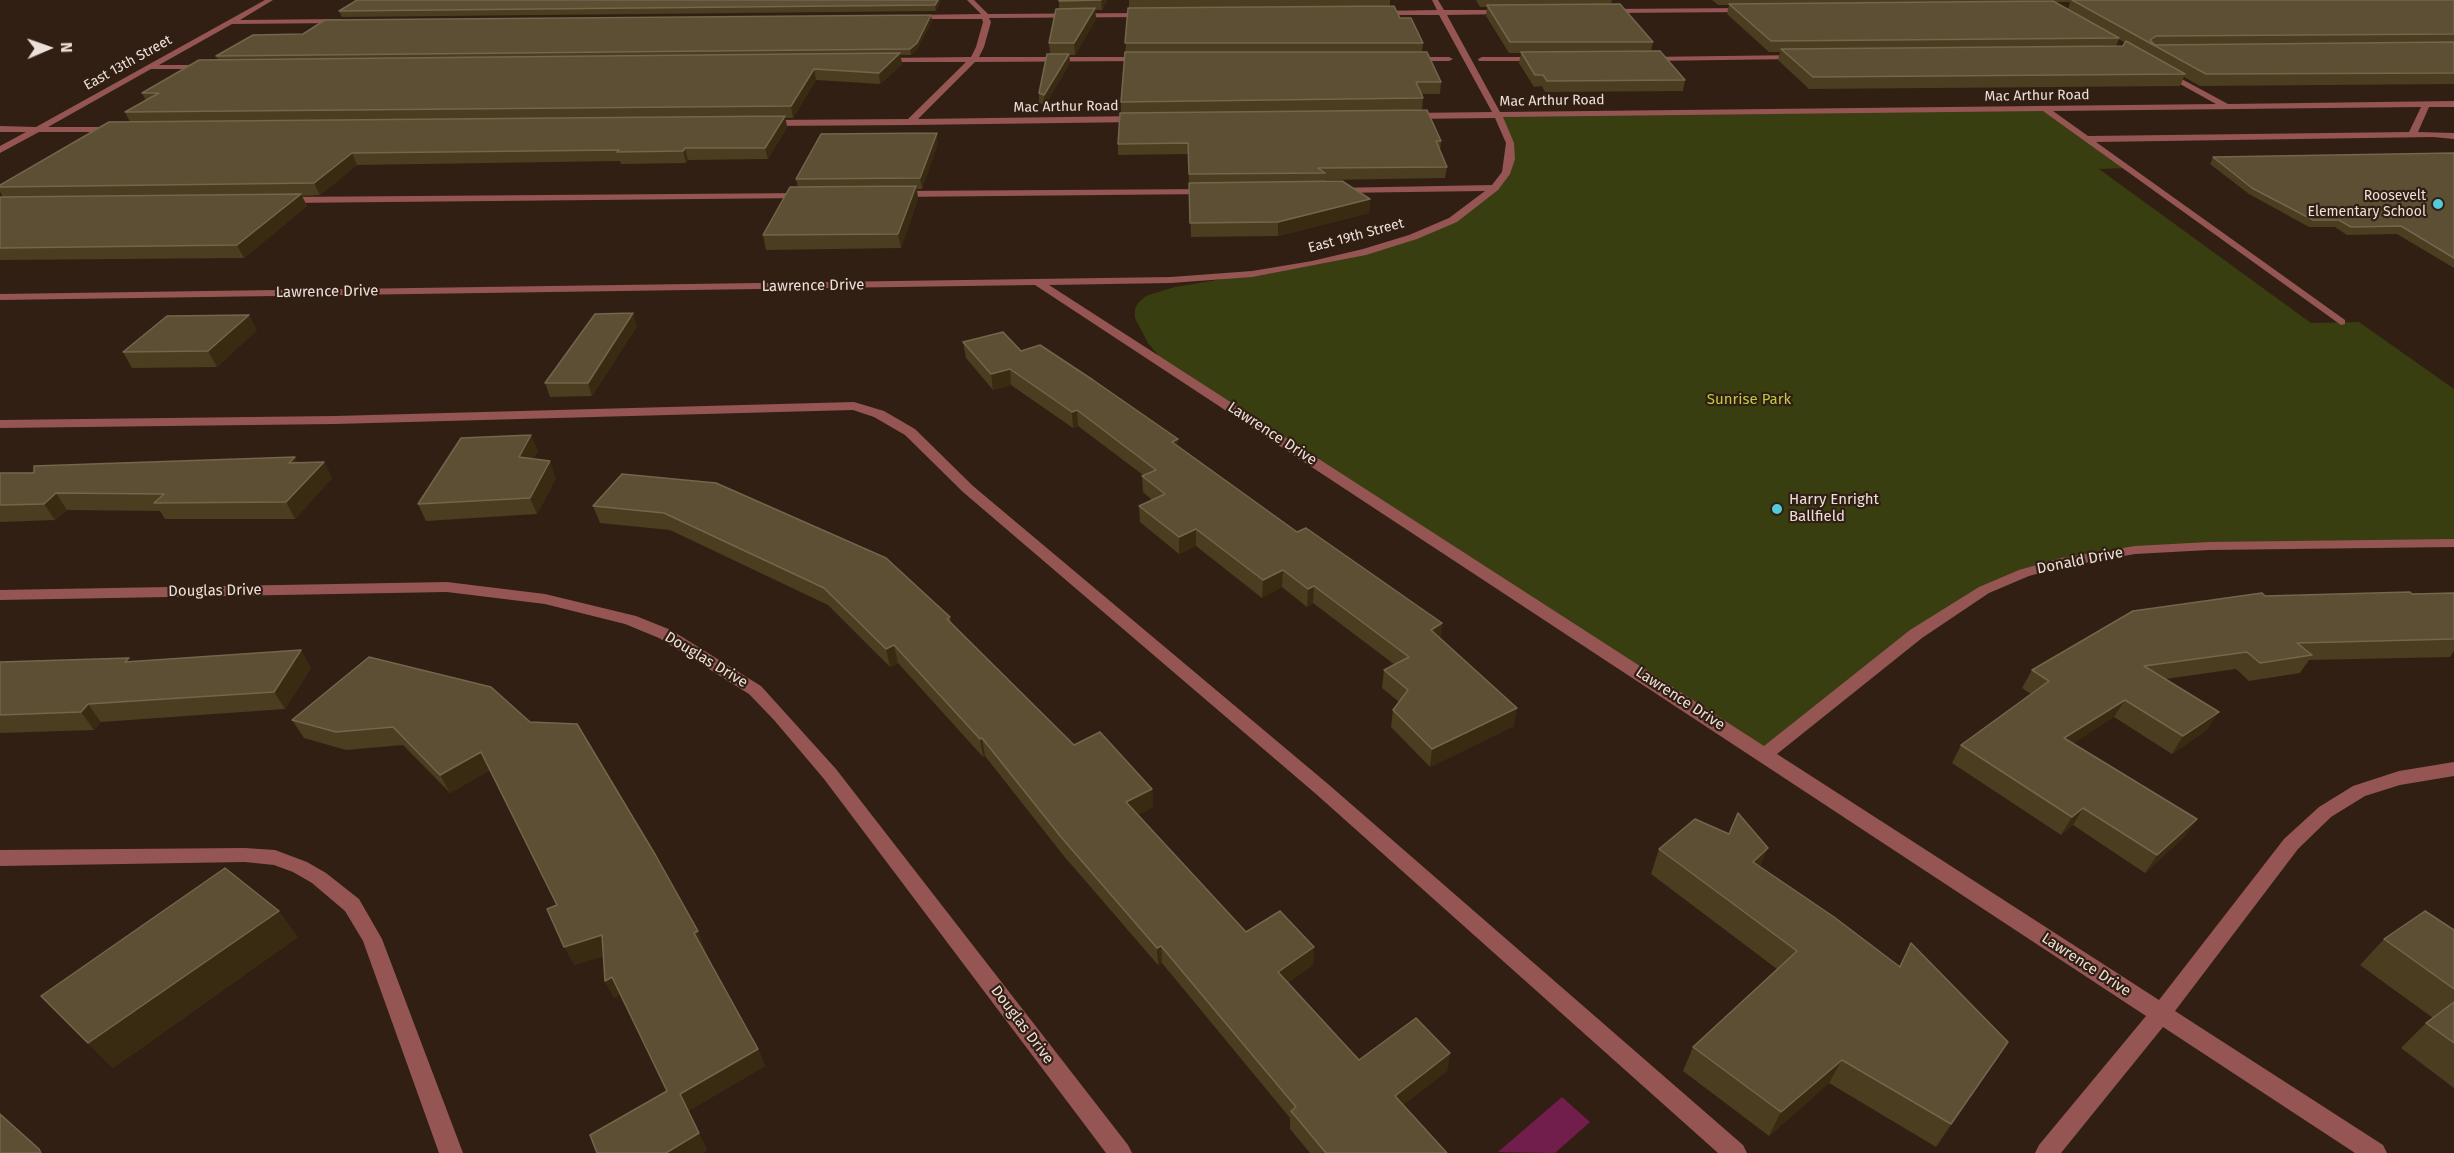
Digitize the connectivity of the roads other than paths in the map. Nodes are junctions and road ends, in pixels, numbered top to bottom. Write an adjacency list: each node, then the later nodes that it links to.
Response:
1 (270, 0): 13 (street, East 13th Street)
2 (970, 0): 10 (street)
3 (1435, 0): 8 (street, East 19th Street)
4 (1760, 10): 5 (street)
5 (1595, 11)
6 (1513, 12): 8 (street)
7 (1369, 13): 8 (street)
8 (1442, 13): 30 (street, East 19th Street)
9 (1156, 15): 10 (street)
10 (985, 16): 11 (street); 15 (street)
11 (904, 17)
12 (351, 21): 13 (street)
13 (231, 22): 23 (street, East 13th Street)
14 (1807, 57): 20 (street)
15 (974, 59): 16 (street); 21 (street); 33 (street)
16 (1158, 59)
17 (1396, 59): 22 (street)
18 (1482, 59): 19 (street)
19 (1552, 59)
20 (1642, 59)
21 (876, 60)
22 (1449, 60)
23 (148, 67): 24 (street); 36 (street, East 13th Street)
24 (218, 67)
25 (2161, 69): 28 (street)
26 (2454, 104): 27 (street, Mac Arthur Road)
27 (2426, 105): 28 (street, Mac Arthur Road); 38 (street)
28 (2227, 107): 29 (street, Mac Arthur Road)
29 (2046, 110): 30 (street, Mac Arthur Road); 40 (street)
30 (1497, 115): 31 (street, Mac Arthur Road); 42 (street, East 19th Street)
31 (1401, 116)
32 (1154, 119): 33 (street, Mac Arthur Road)
33 (910, 122): 34 (street, Mac Arthur Road)
34 (763, 123)
35 (0, 129): 36 (street)
36 (37, 129): 37 (street); 41 (street, East 13th Street)
37 (119, 130)
38 (2412, 134): 39 (street); 40 (street)
39 (2454, 136)
40 (2087, 139): 50 (street)
41 (0, 150)
42 (1495, 188): 43 (street); 48 (street, East 19th Street)
43 (1324, 190)
44 (1216, 191): 45 (street)
45 (882, 194)
46 (810, 195): 47 (street)
47 (273, 201)
48 (1037, 282): 49 (street, Lawrence Drive); 54 (street, Lawrence Drive)
49 (0, 297)
50 (2341, 322)
51 (0, 424): 60 (street)
52 (2454, 543): 54 (street, Donald Drive)
53 (0, 594): 59 (street, Douglas Drive)
54 (1765, 754): 57 (street, Lawrence Drive)
55 (2454, 770): 57 (street)
56 (0, 858): 58 (street)
57 (2160, 1014): 61 (street); 62 (street, Lawrence Drive)
58 (451, 1153)
59 (1120, 1153)
60 (1735, 1153)
61 (2047, 1153)
62 (2375, 1153)

